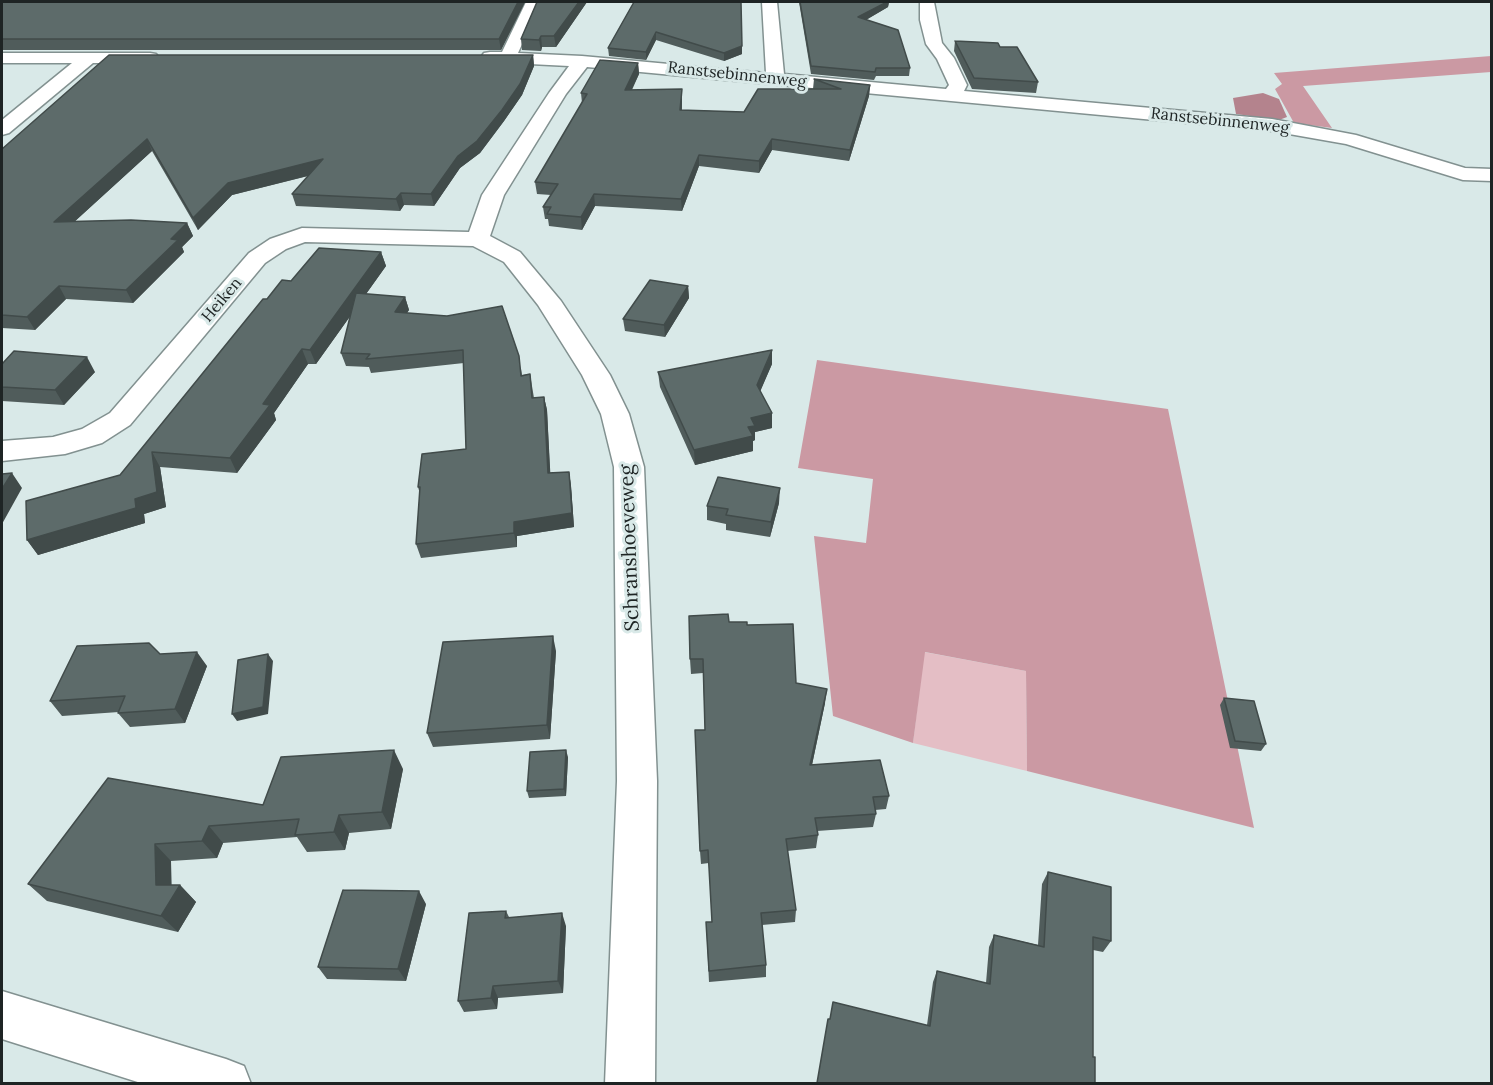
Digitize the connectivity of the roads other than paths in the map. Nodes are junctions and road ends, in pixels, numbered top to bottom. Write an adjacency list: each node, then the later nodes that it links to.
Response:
1 (533, 2): 6 (street)
2 (770, 2): 10 (street)
3 (927, 2): 11 (street)
4 (170, 57): 8 (street)
5 (473, 57): 6 (street, Ranstsebinnenweg)
6 (508, 57): 9 (street, Ranstsebinnenweg)
7 (2, 58): 8 (street)
8 (90, 58): 12 (street)
9 (582, 61): 10 (street, Ranstsebinnenweg); 14 (street)
10 (775, 78): 11 (street, Ranstsebinnenweg)
11 (953, 93): 13 (street, Ranstsebinnenweg)
12 (2, 129)
13 (1491, 175)
14 (478, 239): 15 (street, Heiken); 18 (street, Schranshoeveweg)
15 (2, 451)
16 (2, 1015): 17 (street)
17 (226, 1083)
18 (630, 1083)

